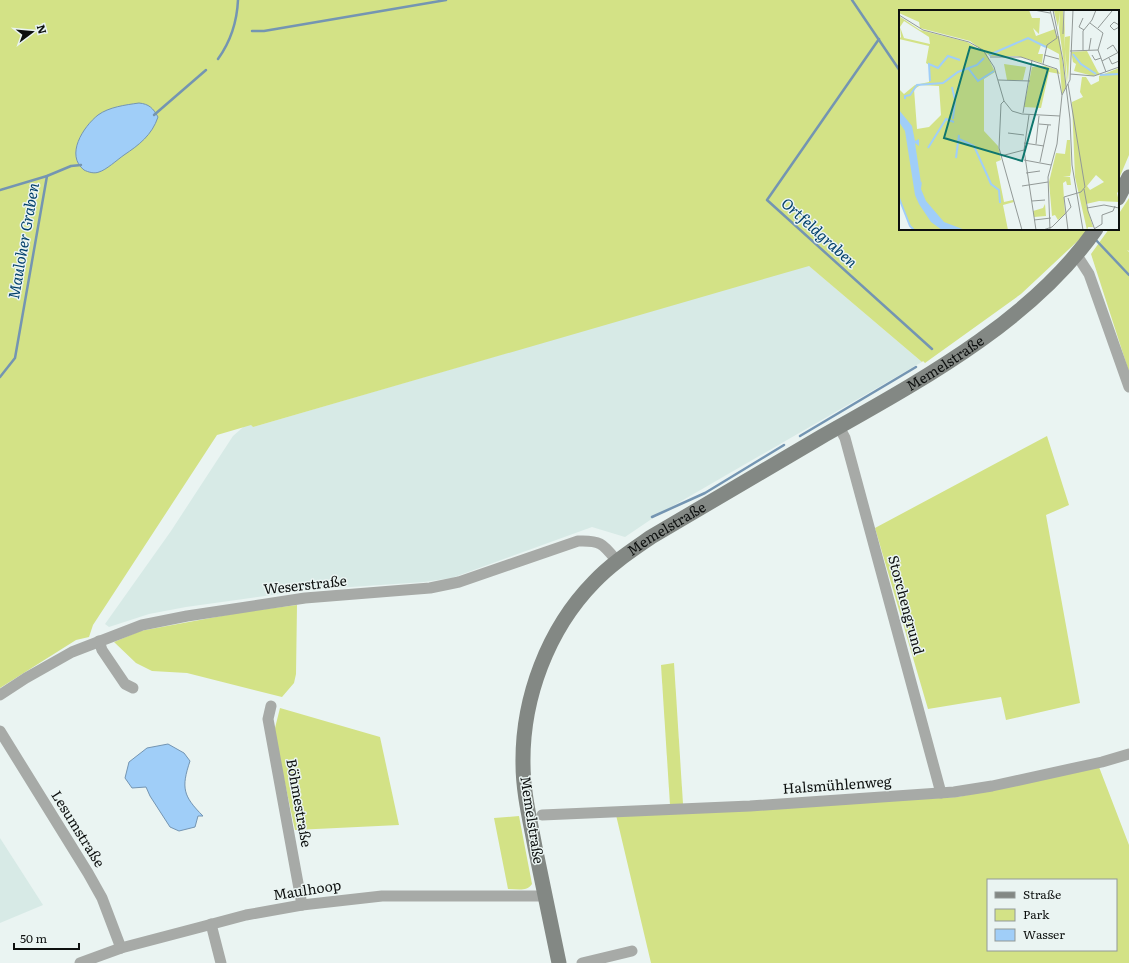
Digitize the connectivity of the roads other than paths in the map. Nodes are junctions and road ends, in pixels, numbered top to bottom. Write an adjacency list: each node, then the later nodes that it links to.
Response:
1 (1129, 177): 2 (street)
2 (1119, 196)
3 (1095, 230): 4 (street, Memelstraße)
4 (1076, 256): 5 (street); 6 (street, Memelstraße)
5 (1129, 387)
6 (839, 427): 7 (street, Memelstraße); 14 (street, Storchengrund)
7 (617, 561): 8 (street, Weserstraße); 16 (street, Memelstraße)
8 (99, 641): 9 (street); 10 (street, Weserstraße)
9 (134, 688)
10 (0, 695)
11 (271, 706): 17 (street, Böhmestraße)
12 (0, 731): 19 (street, Lesumstraße)
13 (1129, 754): 14 (street, Halsmühlenweg)
14 (941, 793): 15 (street, Halsmühlenweg)
15 (542, 815)
16 (545, 896): 17 (street, Maulhoop); 23 (street, Memelstraße)
17 (302, 905): 18 (street, Maulhoop)
18 (211, 924): 19 (street, Maulhoop); 22 (street)
19 (121, 948): 21 (street, Maulhoop)
20 (632, 951): 24 (street)
21 (80, 963)
22 (221, 963)
23 (559, 963)
24 (582, 963)

